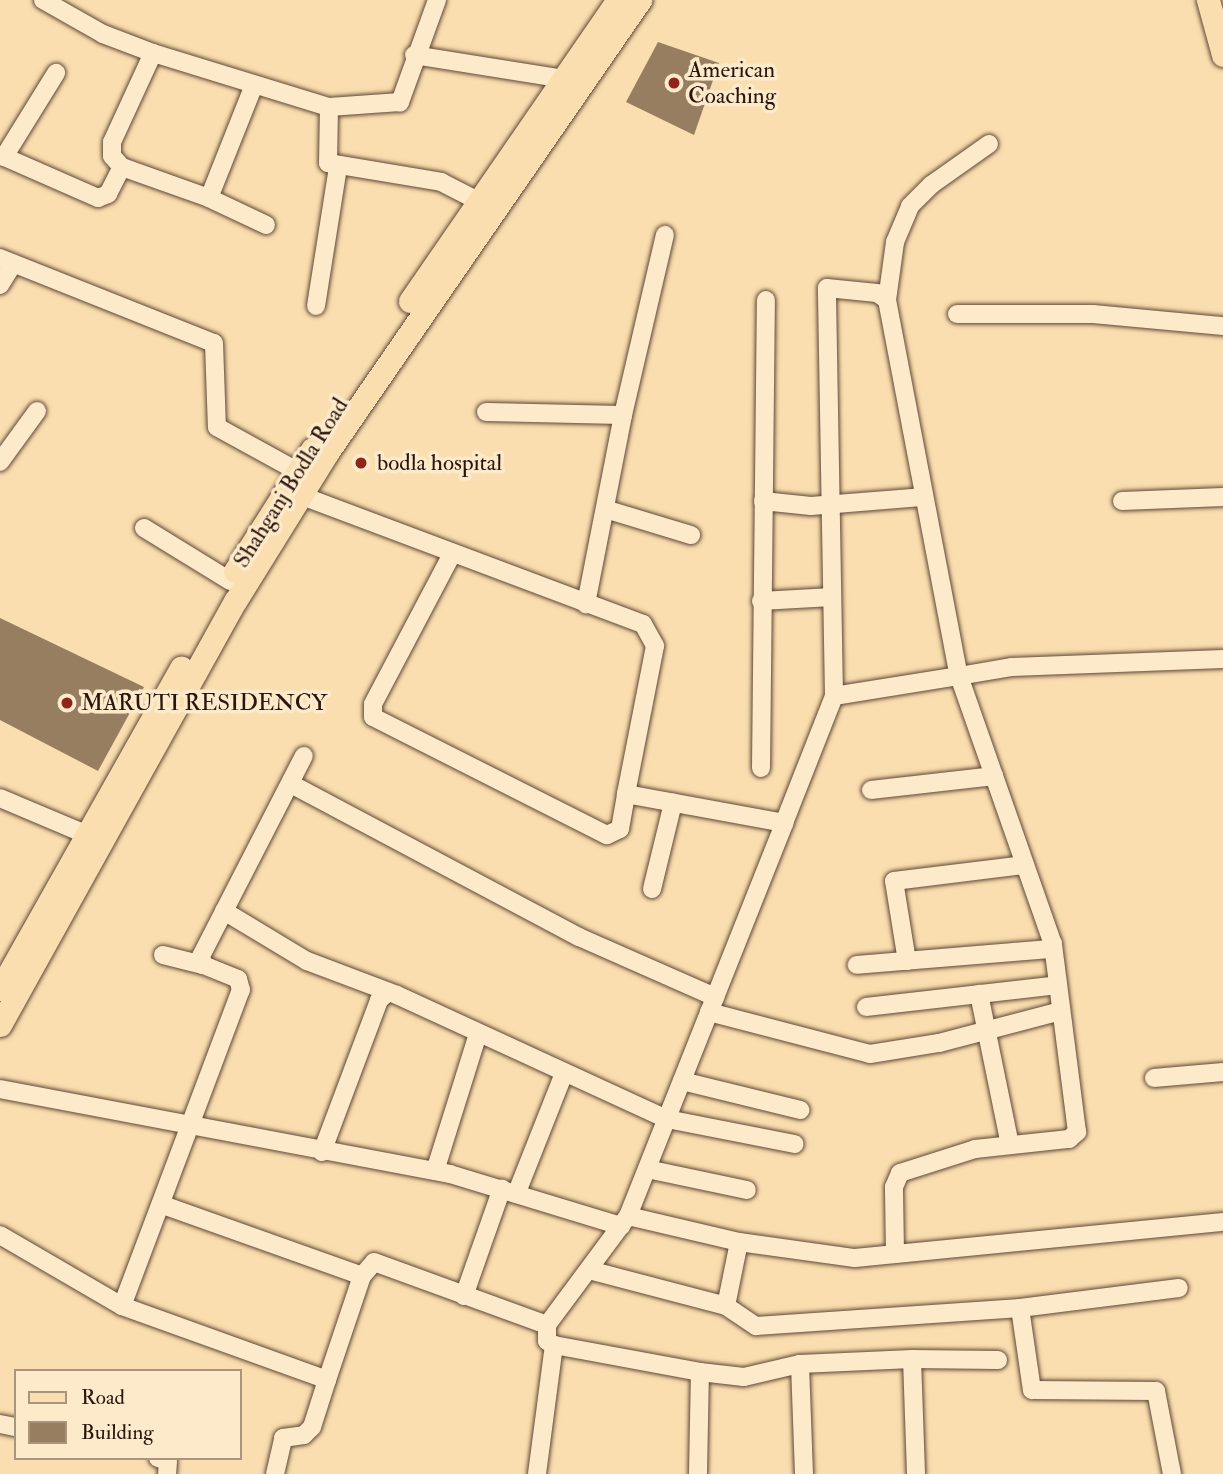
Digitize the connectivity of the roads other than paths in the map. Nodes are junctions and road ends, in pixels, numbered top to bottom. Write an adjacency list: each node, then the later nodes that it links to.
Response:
1 (43, 0): 7 (street)
2 (437, 0): 8 (street)
3 (618, 0): 11 (main road, Shahganj Bodla Road)
4 (640, 0): 33 (main road)
5 (1208, 0): 6 (main road)
6 (1219, 22): 9 (main road)
7 (153, 53): 12 (street); 16 (street)
8 (414, 55): 11 (street); 13 (street)
9 (1223, 55)
10 (56, 73): 15 (street)
11 (564, 79): 19 (main road, Shahganj Bodla Road)
12 (254, 85): 13 (street); 18 (street)
13 (329, 107): 17 (street)
14 (989, 144): 25 (street)
15 (2, 156): 16 (street)
16 (122, 167): 18 (street)
17 (338, 167): 19 (street); 26 (street)
18 (209, 198): 20 (street)
19 (476, 200): 33 (main road, Shahganj Bodla Road)
20 (266, 225)
21 (665, 235): 31 (street)
22 (6, 261): 23 (street); 33 (street)
23 (0, 285)
24 (766, 300): 36 (street)
25 (887, 300): 34 (street); 38 (street)
26 (316, 306)
27 (957, 314): 28 (street)
28 (1223, 326)
29 (37, 411): 32 (street)
30 (486, 412): 31 (street)
31 (623, 415): 39 (street)
32 (0, 462)
33 (299, 484): 42 (street); 43 (main road, Shahganj Bodla Road); 47 (main road)
34 (922, 497): 38 (street); 49 (street)
35 (1223, 497): 37 (street)
36 (763, 501): 38 (street); 45 (street)
37 (1122, 501)
38 (831, 504): 44 (street)
39 (605, 509): 41 (street); 46 (street)
40 (144, 528): 43 (street)
41 (691, 535)
42 (451, 556): 46 (street); 56 (street)
43 (230, 581): 47 (main road, Shahganj Bodla Road)
44 (832, 597): 45 (street); 50 (street)
45 (761, 601): 52 (street)
46 (586, 604): 56 (street)
47 (218, 617): 60 (main road)
48 (1223, 659): 49 (street)
49 (959, 676): 50 (street); 53 (street)
50 (834, 696): 59 (street)
51 (304, 756): 54 (street)
52 (761, 768)
53 (994, 776): 55 (street); 61 (street)
54 (291, 784): 63 (street); 73 (street)
55 (871, 790)
56 (626, 794): 58 (street)
57 (0, 798): 60 (street)
58 (673, 803): 59 (street); 62 (street)
59 (784, 823): 73 (street)
60 (96, 838): 70 (main road); 76 (main road)
61 (1025, 865): 64 (street); 66 (street)
62 (652, 890)
63 (224, 911): 67 (street); 72 (street)
64 (1053, 944): 66 (street); 69 (street)
65 (163, 955): 67 (street)
66 (907, 961): 68 (street)
67 (203, 965): 86 (street)
68 (857, 965)
69 (1058, 985): 71 (street); 75 (street)
70 (0, 989)
71 (979, 994): 74 (street); 77 (street)
72 (386, 995): 78 (street); 89 (street)
73 (712, 1005): 77 (street); 82 (street)
74 (866, 1007)
75 (1061, 1011): 77 (street); 88 (street)
76 (0, 1025)
77 (985, 1027): 88 (street)
78 (478, 1034): 80 (street); 91 (street)
79 (1223, 1072): 81 (street)
80 (564, 1073): 85 (street); 92 (street)
81 (1154, 1078)
82 (682, 1081): 84 (street); 85 (street)
83 (0, 1089): 86 (street)
84 (800, 1110)
85 (667, 1119): 87 (street); 90 (street)
86 (191, 1127): 89 (street); 94 (street)
87 (795, 1144)
88 (1010, 1146): 99 (street)
89 (322, 1152): 91 (street)
90 (647, 1169): 93 (street); 95 (street)
91 (435, 1171): 92 (street)
92 (509, 1190): 95 (street); 103 (street)
93 (747, 1190)
94 (163, 1205): 101 (street); 104 (street)
95 (625, 1221): 98 (street); 100 (street)
96 (1223, 1222): 99 (street)
97 (0, 1235): 104 (street)
98 (739, 1242): 99 (street); 105 (street)
99 (895, 1254)
100 (589, 1270): 105 (street); 107 (street)
101 (362, 1276): 103 (street); 113 (street)
102 (1179, 1288): 106 (street)
103 (464, 1296): 107 (street)
104 (122, 1306): 113 (street)
105 (726, 1306): 106 (street)
106 (1020, 1308): 119 (street)
107 (547, 1325): 108 (street)
108 (554, 1345): 112 (street); 115 (street)
109 (912, 1359): 110 (street); 111 (street); 118 (street)
110 (998, 1360)
111 (800, 1364): 112 (street); 117 (street)
112 (700, 1372): 116 (street)
113 (327, 1380): 114 (street)
114 (275, 1474)
115 (537, 1474)
116 (698, 1474)
117 (804, 1474)
118 (916, 1474)
119 (1172, 1474)

